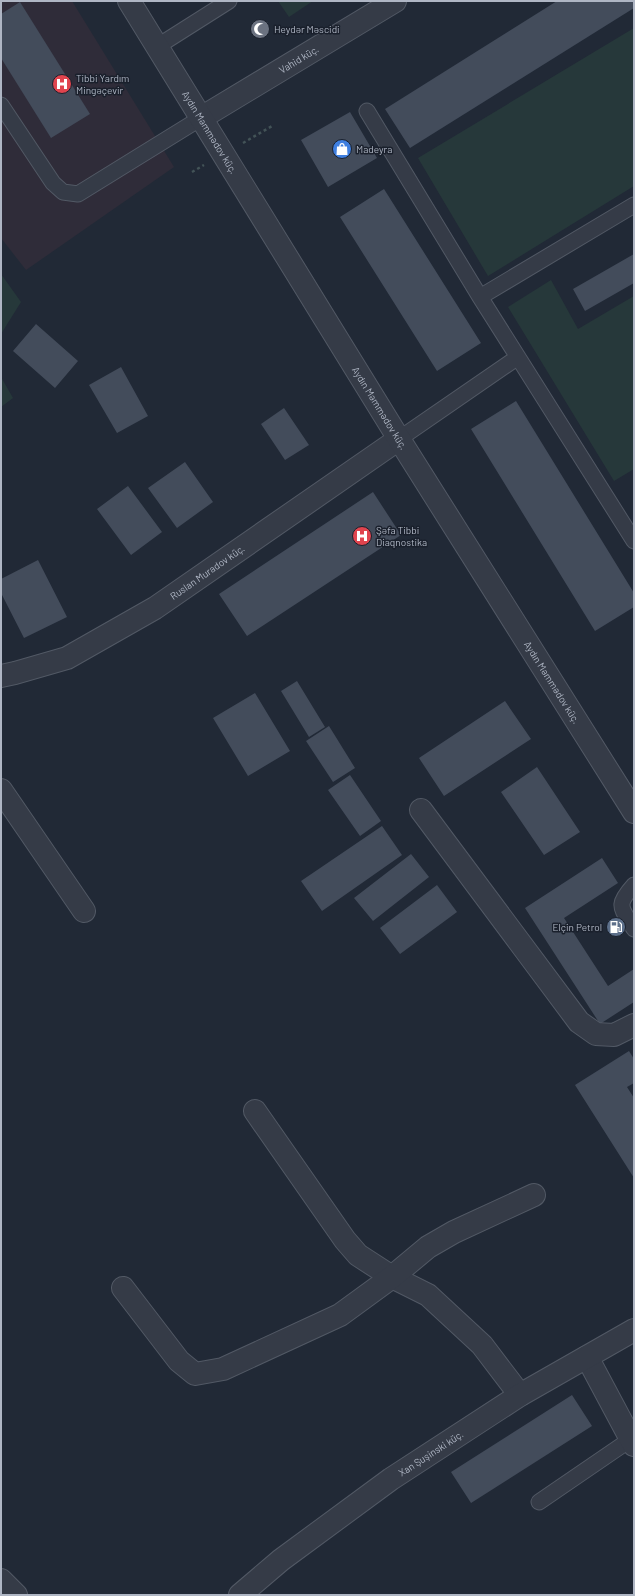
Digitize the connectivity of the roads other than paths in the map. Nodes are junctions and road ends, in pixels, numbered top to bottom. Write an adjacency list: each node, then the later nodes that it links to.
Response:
1 (129, 1): 4 (street, Aydın Məmmədov küç.)
2 (229, 1): 4 (lane)
3 (395, 1): 7 (street, Vahid küç.)
4 (158, 46): 7 (street, Aydın Məmmədov küç.)
5 (1, 105): 7 (lane)
6 (367, 111): 9 (lane)
7 (201, 118): 11 (street, Aydın Məmmədov küç.)
8 (634, 205): 9 (lane)
9 (480, 297): 10 (lane)
10 (518, 357): 11 (lane); 12 (lane)
11 (399, 440): 13 (street, Ruslan Muradov küç.); 16 (street, Aydın Məmmədov küç.)
12 (634, 541)
13 (1, 676)
14 (1, 790): 18 (street)
15 (421, 810): 20 (street)
16 (634, 812)
17 (634, 886): 19 (lane)
18 (84, 910)
19 (634, 929)
20 (634, 1025)
21 (255, 1112): 23 (street)
22 (534, 1195): 23 (street)
23 (392, 1277): 24 (street); 27 (street)
24 (123, 1288)
25 (634, 1330): 26 (street, Xan Şuşinski küç.)
26 (587, 1357): 27 (street, Xan Şuşinski küç.); 28 (street)
27 (520, 1395): 32 (street, Xan Şuşinski küç.)
28 (633, 1440): 29 (lane)
29 (539, 1502)
30 (1, 1580): 31 (street)
31 (16, 1595)
32 (240, 1595)

